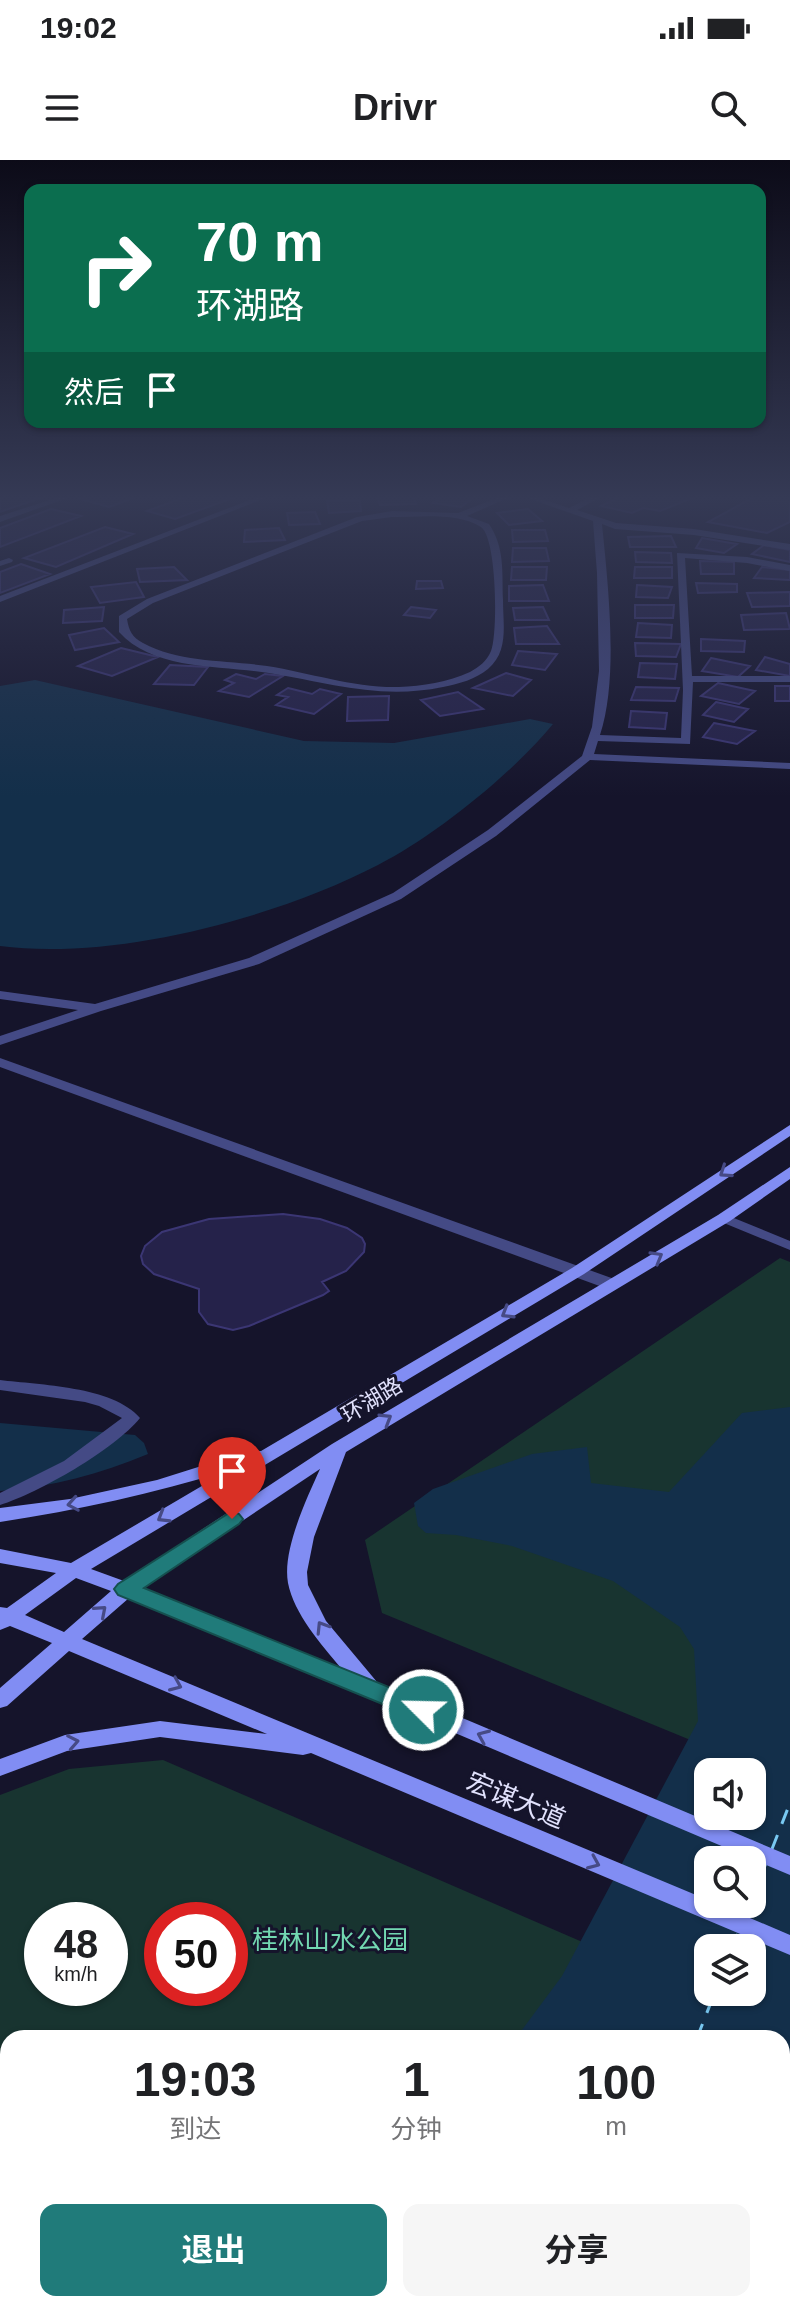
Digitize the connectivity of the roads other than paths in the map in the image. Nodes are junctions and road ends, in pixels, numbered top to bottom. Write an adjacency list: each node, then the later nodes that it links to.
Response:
1 (162, 596): 2 (street)
2 (498, 596)
3 (602, 596): 7 (street)
4 (682, 596): 5 (street)
5 (687, 679): 6 (street); 7 (street)
6 (790, 679)
7 (594, 738): 8 (street)
8 (587, 757): 9 (street); 11 (street)
9 (790, 766)
10 (0, 995): 11 (street)
11 (96, 1008): 12 (street)
12 (0, 1041)
13 (0, 1062): 18 (street)
14 (790, 1129): 18 (main road, 环湖路, one-way to 18)
15 (790, 1172): 16 (main road, 环湖路)
16 (724, 1218): 17 (lane); 19 (main road, 环湖路, one-way to 16)
17 (790, 1246)
18 (578, 1271): 19 (street); 21 (main road, 环湖路, one-way to 21)
19 (611, 1284): 22 (main road, 环湖路, one-way to 19)
20 (0, 1385): 23 (lane)
21 (283, 1446): 24 (main road, one-way to 24); 26 (main road, 环湖路, one-way to 26)
22 (338, 1448): 27 (main road, 环湖路); 30 (main road, one-way to 22)
23 (0, 1499)
24 (0, 1515)
25 (0, 1556): 26 (main road, 宏谋大道)
26 (74, 1570): 27 (main road, 宏谋大道); 28 (main road, 环湖路)
27 (126, 1589): 29 (main road, 环湖路, one-way to 27); 30 (main road, 宏谋大道)
28 (3, 1617): 29 (main road, 宏谋大道)
29 (69, 1639): 31 (main road, 环湖路); 32 (main road, 宏谋大道, one-way to 32)
30 (370, 1688): 34 (main road, 宏谋大道, one-way to 30)
31 (0, 1700)
32 (323, 1749): 33 (main road, one-way to 32); 35 (main road, 宏谋大道, one-way to 35)
33 (0, 1768)
34 (790, 1866)
35 (790, 1945)

